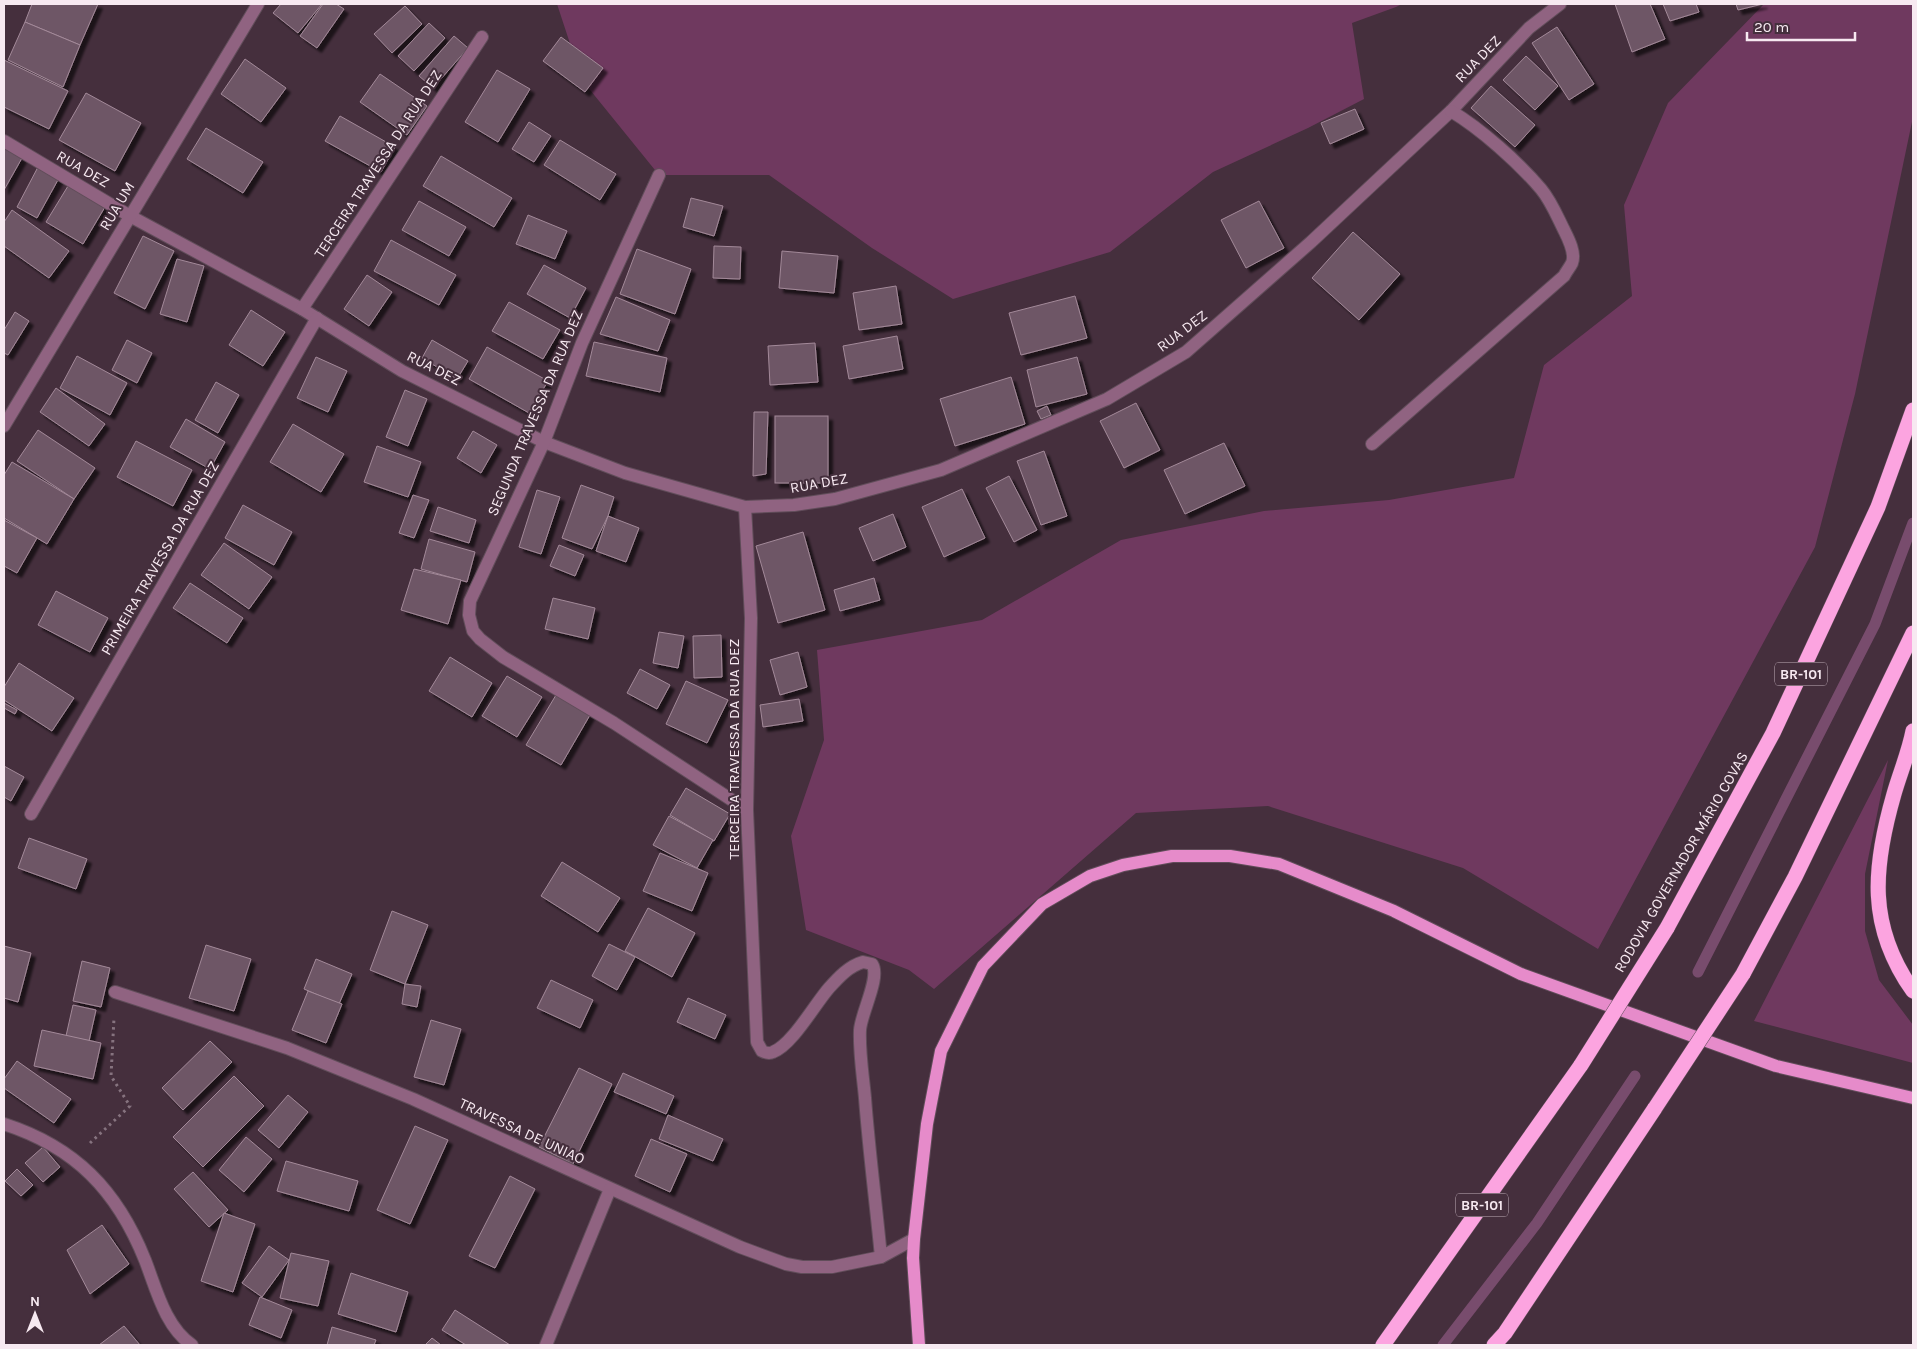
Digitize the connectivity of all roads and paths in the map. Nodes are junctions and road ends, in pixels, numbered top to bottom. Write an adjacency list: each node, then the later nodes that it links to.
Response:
1 (258, 4): 7 (street, RUA UM)
2 (1560, 4): 4 (street, RUA DEZ)
3 (482, 37): 8 (street, TERCEIRA TRAVESSA DA RUA DEZ)
4 (1451, 111): 13 (street); 14 (street, RUA DEZ)
5 (4, 142): 7 (street, RUA DEZ)
6 (658, 175): 12 (street, SEGUNDA TRAVESSA DA RUA DEZ)
7 (130, 216): 8 (street, RUA DEZ); 11 (street, RUA UM)
8 (302, 309): 9 (street, RUA DEZ)
9 (317, 318): 12 (street, RUA DEZ); 18 (street, PRIMEIRA TRAVESSA DA RUA DEZ)
10 (1913, 410): 30 (highway, RODOVIA GOVERNADOR MÁRIO COVAS / BR-101, bridge)
11 (4, 426)
12 (544, 442): 14 (street, RUA DEZ); 17 (street, SEGUNDA TRAVESSA DA RUA DEZ)
13 (1372, 444)
14 (745, 507): 17 (street, TERCEIRA TRAVESSA DA RUA DEZ)
15 (1913, 633): 31 (highway, bridge)
16 (1913, 731): 20 (highway)
17 (747, 810): 26 (street, TERCEIRA TRAVESSA DA RUA DEZ)
18 (32, 814)
19 (115, 992): 23 (path); 24 (street, TRAVESSA DE UNIAO)
20 (1913, 992)
21 (1913, 1098): 25 (main road)
22 (4, 1124): 23 (street)
23 (73, 1158): 27 (street)
24 (610, 1189): 26 (street, TRAVESSA DE UNIAO); 28 (street)
25 (914, 1239): 26 (street, TRAVESSA DE UNIAO); 29 (main road)
26 (881, 1257)
27 (192, 1345)
28 (546, 1345)
29 (919, 1345)
30 (1383, 1345)
31 (1494, 1345)

